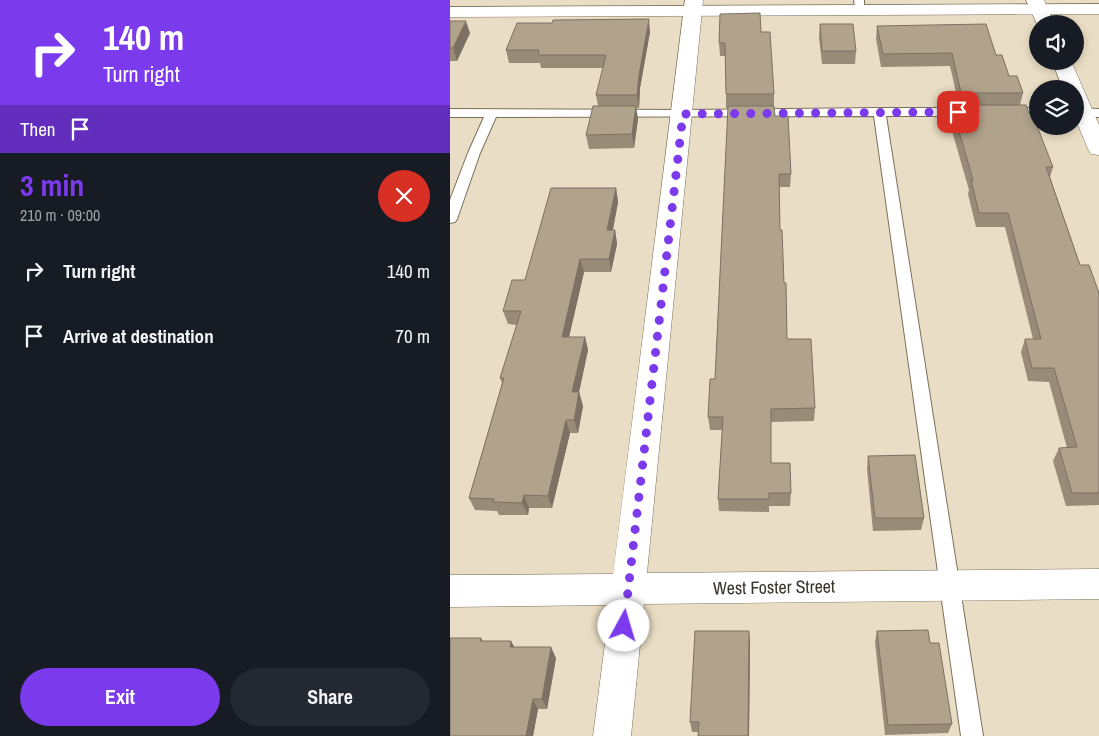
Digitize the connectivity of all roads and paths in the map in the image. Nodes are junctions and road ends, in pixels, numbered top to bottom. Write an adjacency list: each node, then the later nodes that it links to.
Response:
1 (694, 5): 2 (street); 5 (street); 11 (street)
2 (860, 5): 4 (street)
3 (1099, 9): 4 (street)
4 (1040, 11)
5 (450, 12)
6 (1084, 111): 12 (street)
7 (879, 112): 8 (lane); 11 (lane); 15 (lane)
8 (1029, 112)
9 (450, 113): 10 (lane)
10 (492, 113): 11 (lane); 13 (lane)
11 (683, 114): 16 (street)
12 (1099, 149)
13 (450, 220)
14 (1099, 584): 15 (street, West Foster Street)
15 (948, 586): 16 (street, West Foster Street); 19 (lane)
16 (628, 589): 17 (street, West Foster Street); 18 (street)
17 (450, 591)
18 (612, 736)
19 (972, 736)

